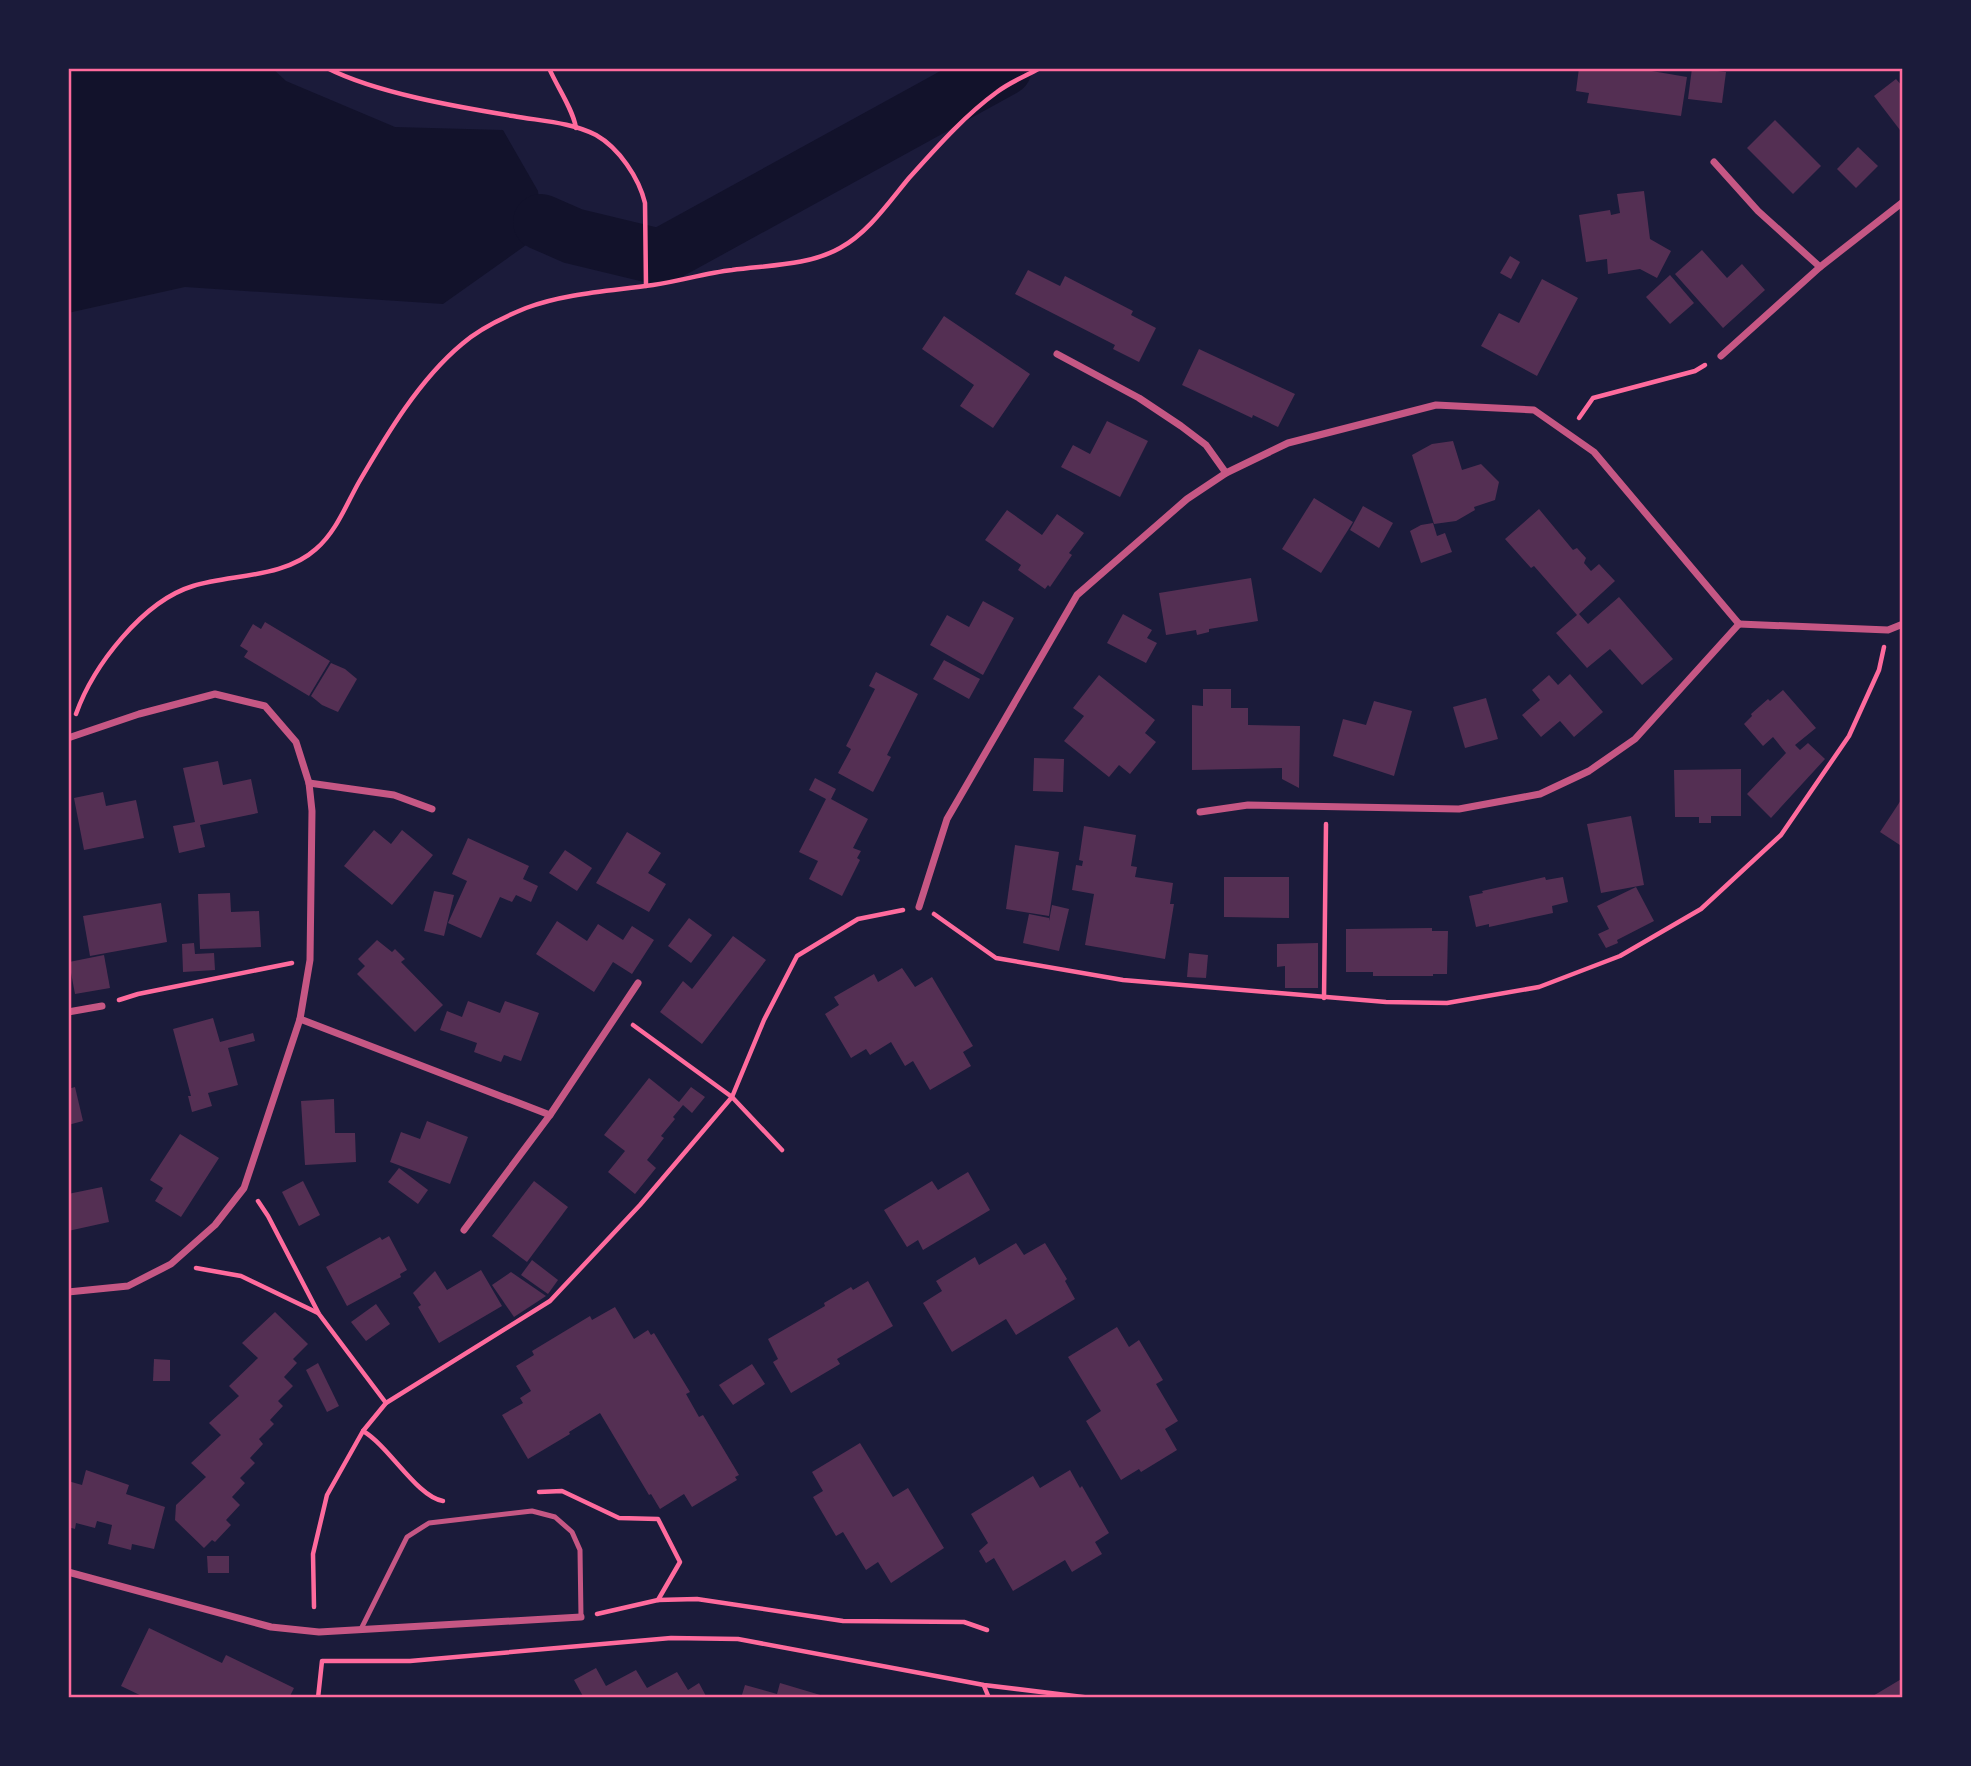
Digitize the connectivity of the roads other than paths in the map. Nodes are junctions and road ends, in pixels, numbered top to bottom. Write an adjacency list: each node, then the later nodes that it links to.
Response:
1 (1714, 162): 3 (street)
2 (1903, 202): 3 (street)
3 (1820, 267): 5 (street)
4 (1056, 354): 6 (street)
5 (1721, 356)
6 (1226, 473): 7 (street); 13 (street)
7 (1740, 624): 8 (street); 12 (street)
8 (1903, 624)
9 (68, 738): 10 (street)
10 (309, 783): 11 (street); 17 (street)
11 (432, 809)
12 (1200, 812)
13 (919, 907)
14 (638, 983): 18 (street)
15 (102, 1006): 16 (street)
16 (68, 1012)
17 (300, 1019): 18 (street); 20 (street)
18 (550, 1115): 19 (street)
19 (464, 1230)
20 (68, 1292)
21 (68, 1572): 23 (street)
22 (581, 1617): 23 (street); 23 (lane)
23 (361, 1629)

